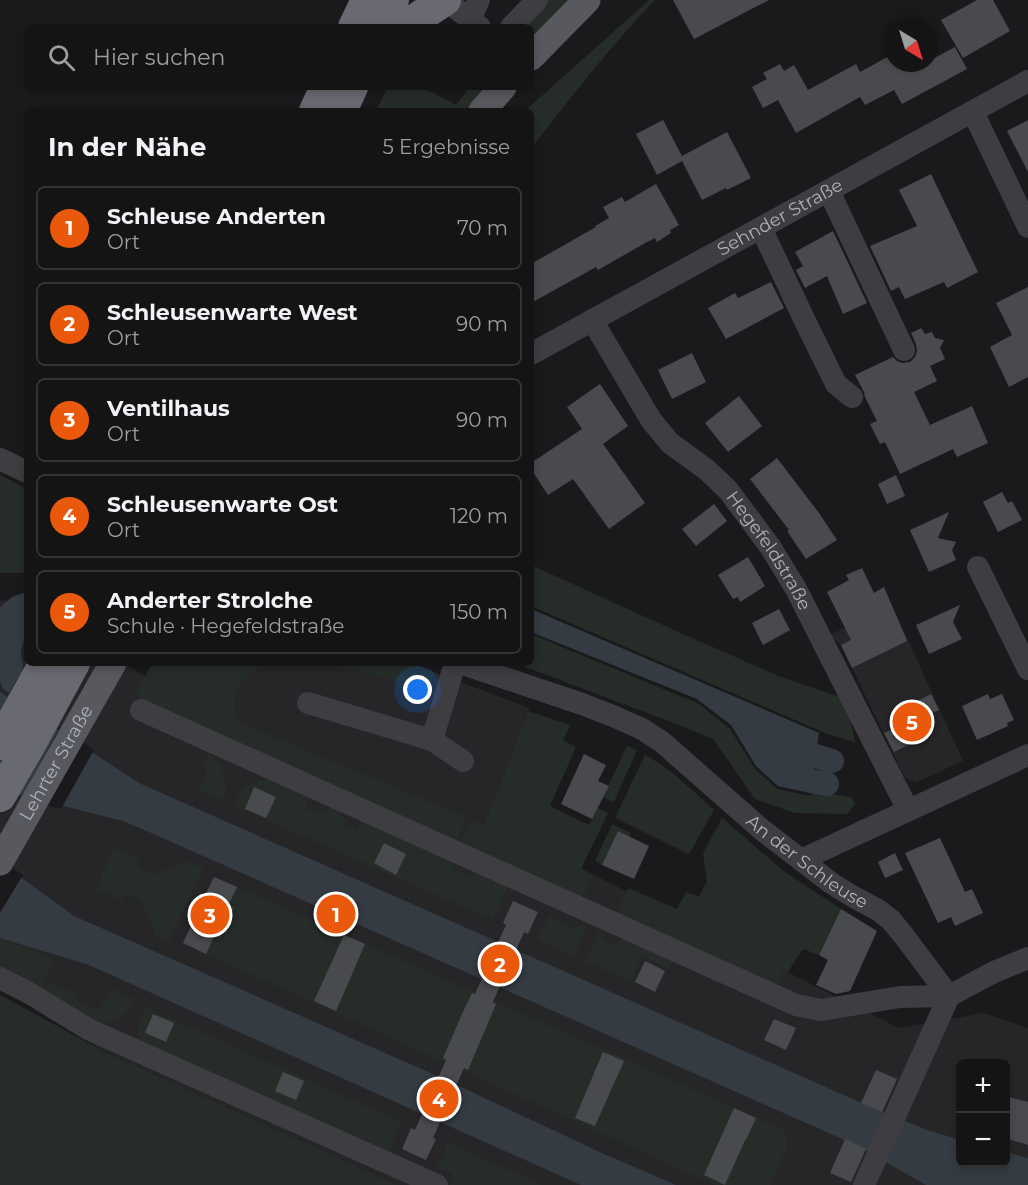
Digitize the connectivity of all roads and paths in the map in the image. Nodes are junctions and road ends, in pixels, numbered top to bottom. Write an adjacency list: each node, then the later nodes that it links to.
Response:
1 (352, 0): 8 (highway)
2 (367, 0): 9 (highway)
3 (393, 0): 10 (highway)
4 (445, 0): 7 (street); 11 (highway)
5 (537, 0): 12 (street)
6 (587, 0): 13 (main road)
7 (476, 16)
8 (349, 24)
9 (355, 24)
10 (381, 24)
11 (409, 24)
12 (514, 24)
13 (534, 54)
14 (1028, 81): 21 (street, Sehnder Straße)
15 (325, 90): 18 (highway)
16 (351, 90): 19 (highway)
17 (500, 90): 20 (main road)
18 (316, 108)
19 (342, 108)
20 (485, 108)
21 (973, 112): 22 (street, Sehnder Straße); 23 (street)
22 (828, 191): 24 (street, Sehnder Straße); 26 (street)
23 (1028, 227)
24 (761, 228): 25 (street, Sehnder Straße); 28 (street)
25 (592, 320): 27 (street, Sehnder Straße); 45 (street, Hegefeldstraße)
26 (903, 350)
27 (534, 352)
28 (852, 397)
29 (0, 459): 30 (street)
30 (24, 471)
31 (978, 567): 37 (street)
32 (43, 666): 41 (highway)
33 (72, 666): 44 (highway)
34 (111, 666): 47 (main road, Lehrter Straße)
35 (454, 666): 40 (street)
36 (469, 666): 46 (street, An der Schleuse)
37 (1028, 669)
38 (308, 703): 40 (street)
39 (141, 710): 50 (street)
40 (432, 740): 43 (street)
41 (0, 744)
42 (1028, 755): 45 (street)
43 (463, 760)
44 (0, 796)
45 (908, 810): 46 (street)
46 (801, 860): 50 (street, An der Schleuse)
47 (0, 862)
48 (1028, 958): 50 (street)
49 (0, 978): 51 (street)
50 (949, 996): 52 (street)
51 (437, 1185)
52 (864, 1185)

